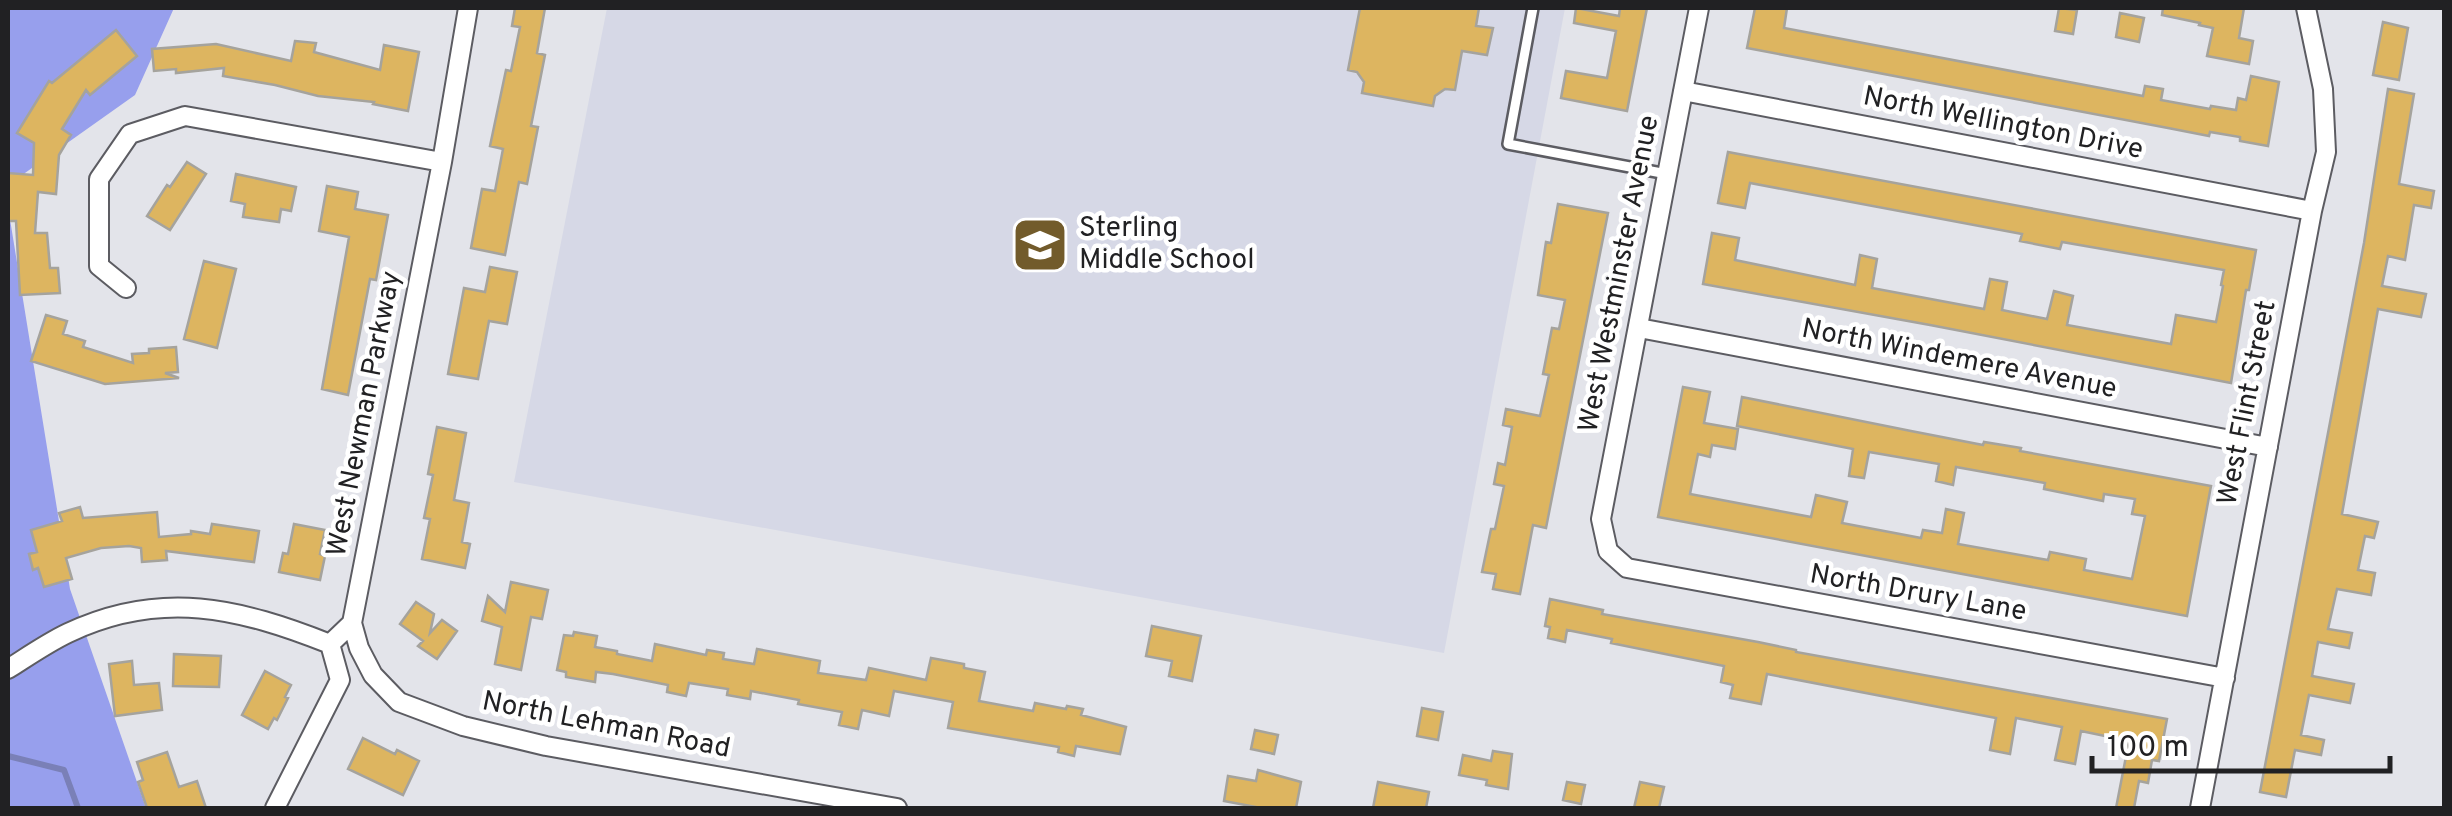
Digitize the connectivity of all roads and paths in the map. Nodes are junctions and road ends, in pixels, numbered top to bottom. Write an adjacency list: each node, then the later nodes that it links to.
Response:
1 (468, 8): 6 (street, West Newman Parkway)
2 (1533, 8): 7 (lane)
3 (1699, 8): 5 (street, West Westminster Avenue)
4 (2306, 8): 8 (street, West Flint Street)
5 (1683, 91): 7 (street, West Westminster Avenue); 8 (street, North Wellington Drive)
6 (442, 162): 9 (street); 13 (street, West Newman Parkway)
7 (1668, 174): 10 (street, West Westminster Avenue)
8 (2312, 210): 11 (street, West Flint Street)
9 (126, 288)
10 (1639, 328): 11 (street, North Windemere Avenue); 12 (street, West Westminster Avenue)
11 (2268, 447): 16 (street, West Flint Street)
12 (1608, 551): 16 (street, North Drury Lane)
13 (352, 624): 14 (street); 18 (street, North Lehman Road)
14 (330, 644): 15 (street); 17 (street)
15 (8, 669)
16 (2225, 678): 19 (street, West Flint Street)
17 (275, 808)
18 (896, 808)
19 (2200, 808)

